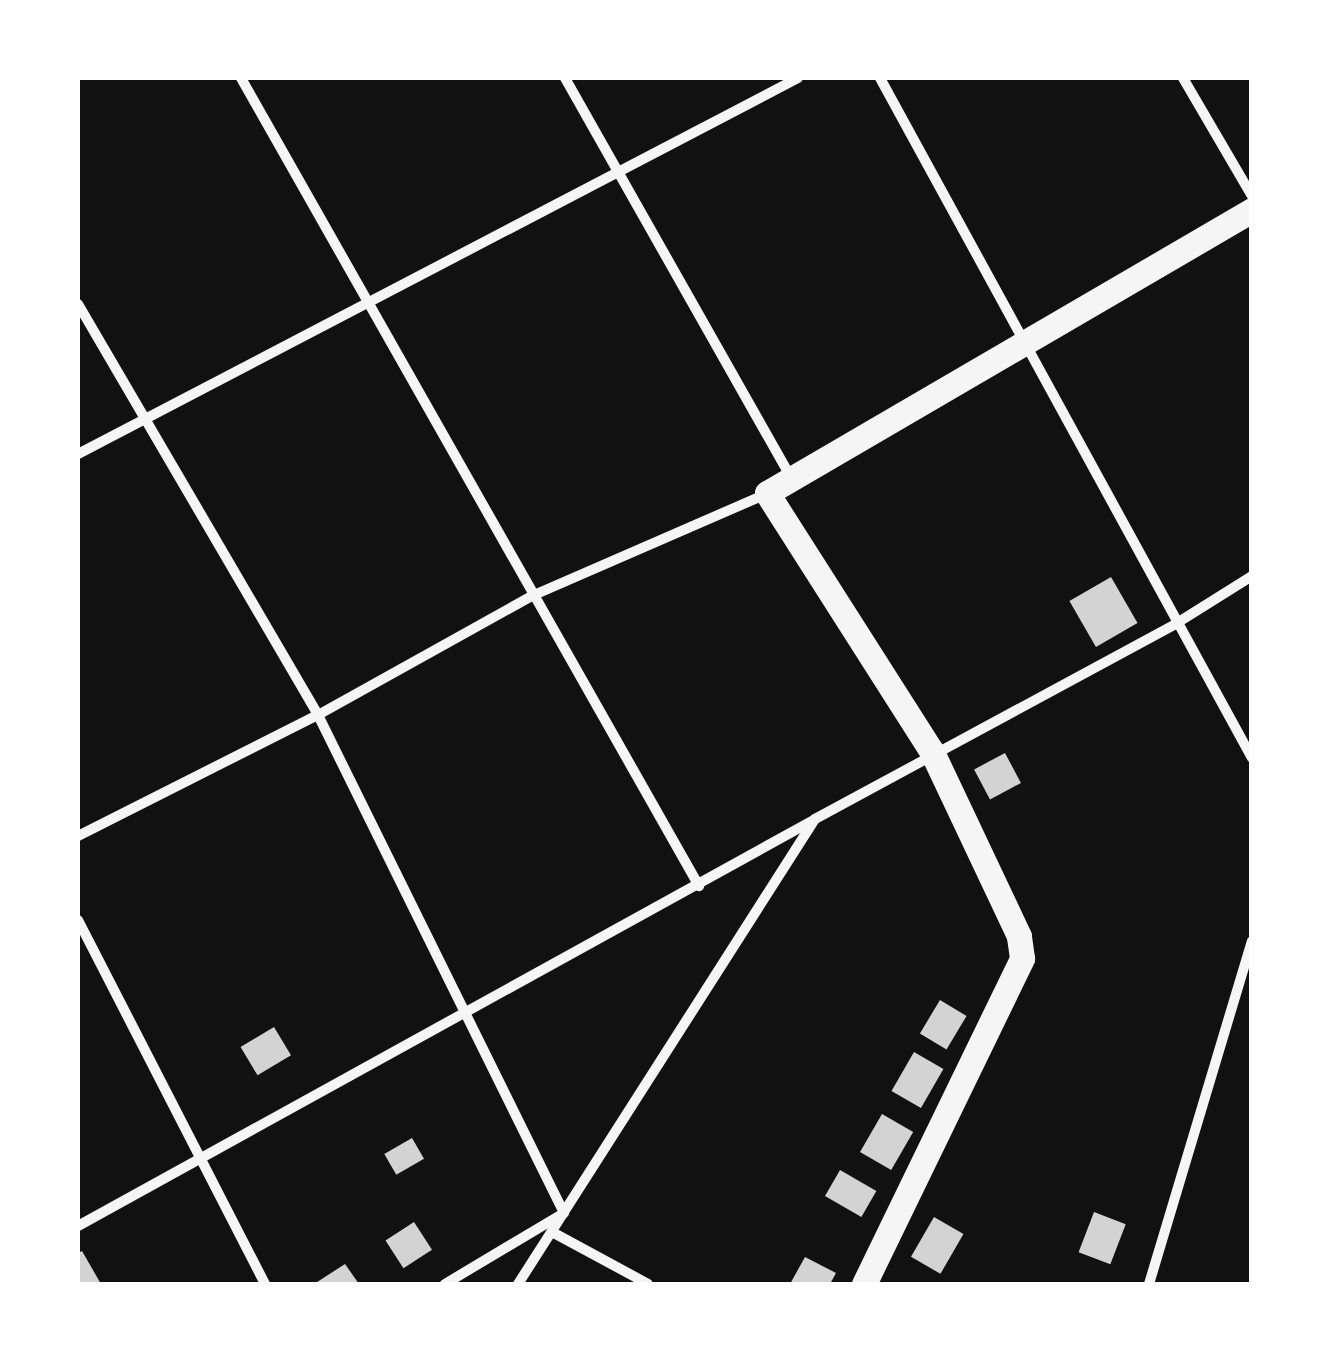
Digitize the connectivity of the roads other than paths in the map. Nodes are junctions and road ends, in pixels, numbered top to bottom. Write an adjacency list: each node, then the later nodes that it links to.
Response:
1 (241, 78): 9 (street)
2 (565, 78): 6 (street)
3 (798, 78): 6 (street)
4 (880, 78): 11 (street)
5 (1183, 78): 7 (street)
6 (617, 172): 9 (street); 14 (street)
7 (1252, 196)
8 (1252, 210): 11 (main road)
9 (369, 300): 12 (street); 17 (street)
10 (78, 304): 12 (street)
11 (1024, 343): 14 (main road); 18 (street)
12 (142, 418): 13 (street); 19 (street)
13 (78, 454)
14 (792, 478): 15 (main road)
15 (767, 493): 17 (street); 20 (main road)
16 (1252, 576): 18 (street)
17 (534, 596): 19 (street); 24 (street)
18 (1178, 623): 20 (street); 21 (street)
19 (318, 715): 23 (street); 27 (street)
20 (932, 752): 22 (street); 36 (main road)
21 (1252, 758)
22 (815, 819): 24 (street); 29 (street)
23 (78, 836)
24 (699, 886): 27 (street)
25 (78, 920): 28 (street)
26 (1252, 941): 37 (street)
27 (464, 1012): 28 (street); 29 (street)
28 (201, 1160): 30 (street); 32 (street)
29 (564, 1213): 31 (street); 33 (street)
30 (78, 1226)
31 (552, 1232): 34 (street); 35 (street)
32 (265, 1284)
33 (446, 1284)
34 (518, 1284)
35 (648, 1284)
36 (864, 1284)
37 (1150, 1284)

